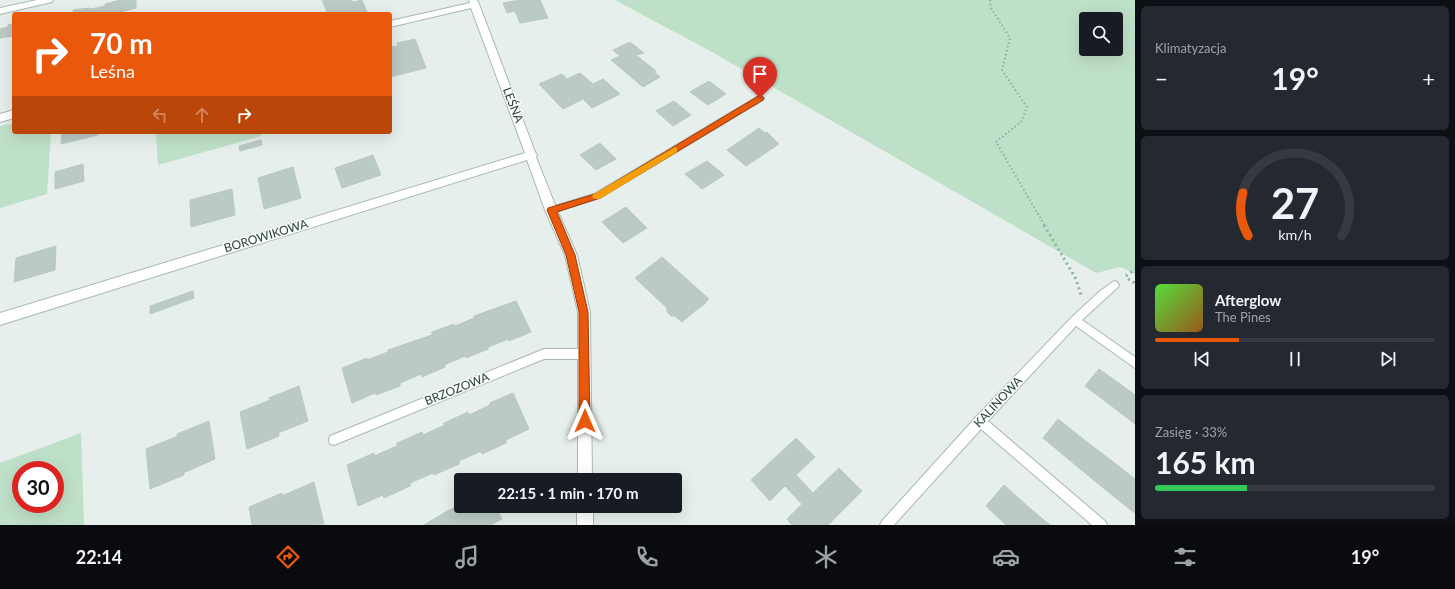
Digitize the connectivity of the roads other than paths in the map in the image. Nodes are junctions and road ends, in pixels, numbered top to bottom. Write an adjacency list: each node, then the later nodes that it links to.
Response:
1 (50, 0): 3 (street)
2 (474, 2): 4 (street); 8 (street, LEŚNA)
3 (0, 10)
4 (392, 23)
5 (760, 98): 9 (lane)
6 (12, 115): 7 (street)
7 (0, 118)
8 (532, 155): 9 (street, LEŚNA); 11 (street, BOROWIKOWA)
9 (552, 210): 13 (street, LEŚNA)
10 (1114, 285): 12 (lane, KALINOWA)
11 (0, 319)
12 (1075, 320): 14 (lane); 15 (lane, KALINOWA)
13 (584, 354): 16 (lane, BRZOZOWA); 17 (street, LEŚNA)
14 (1135, 363)
15 (980, 421): 20 (lane, KALINOWA); 21 (lane)
16 (334, 440)
17 (585, 473)
18 (585, 513): 19 (street)
19 (585, 525)
20 (886, 525)
21 (1101, 525)

